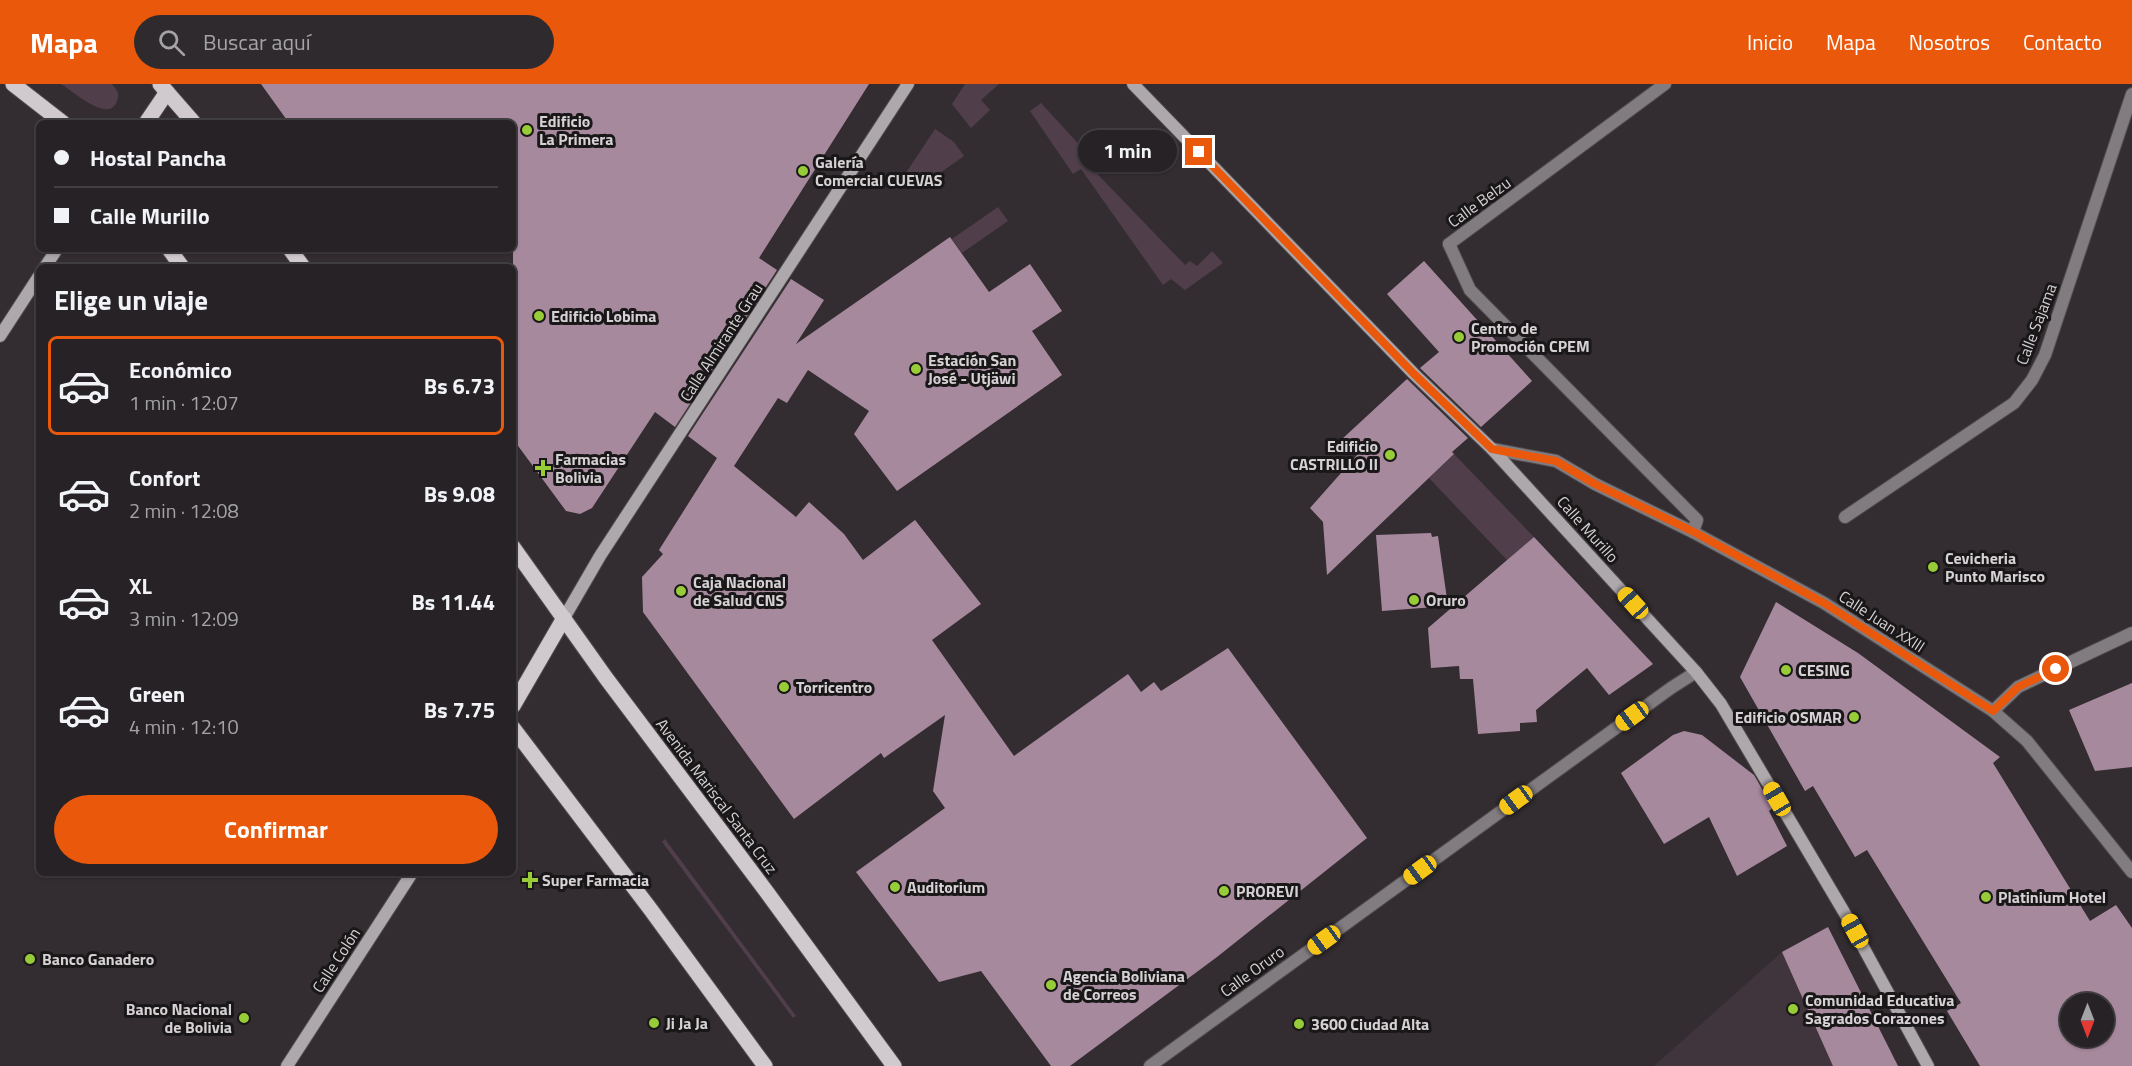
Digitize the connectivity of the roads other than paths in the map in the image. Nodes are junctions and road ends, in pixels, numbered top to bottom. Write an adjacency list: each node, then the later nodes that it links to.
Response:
1 (13, 84): 7 (main road)
2 (908, 84): 16 (main road, Calle Almirante Grau)
3 (1133, 84): 12 (main road, Calle Murillo)
4 (1665, 84): 14 (street, Calle Belzu)
5 (165, 87): 8 (main road); 9 (main road)
6 (2132, 94): 13 (street, Calle Sajama)
7 (59, 120)
8 (148, 120)
9 (192, 120)
10 (36, 281): 11 (main road)
11 (0, 336)
12 (1492, 449): 14 (street, Calle Juan XXIII); 18 (main road, Calle Murillo)
13 (1845, 517)
14 (1694, 532): 20 (street, Calle Juan XXIII)
15 (516, 551): 16 (main road, Avenida Mariscal Santa Cruz)
16 (564, 618): 19 (main road); 26 (main road, Avenida Mariscal Santa Cruz)
17 (2132, 633): 20 (street)
18 (1696, 672): 27 (street, Calle Oruro); 28 (main road, Calle Murillo)
19 (516, 701)
20 (1993, 711): 22 (street, Calle Juan XXIII)
21 (516, 732): 25 (main road)
22 (2132, 872)
23 (410, 876): 24 (main road, Calle Colón)
24 (287, 1066)
25 (765, 1066)
26 (894, 1066)
27 (1150, 1066)
28 (1928, 1066)

